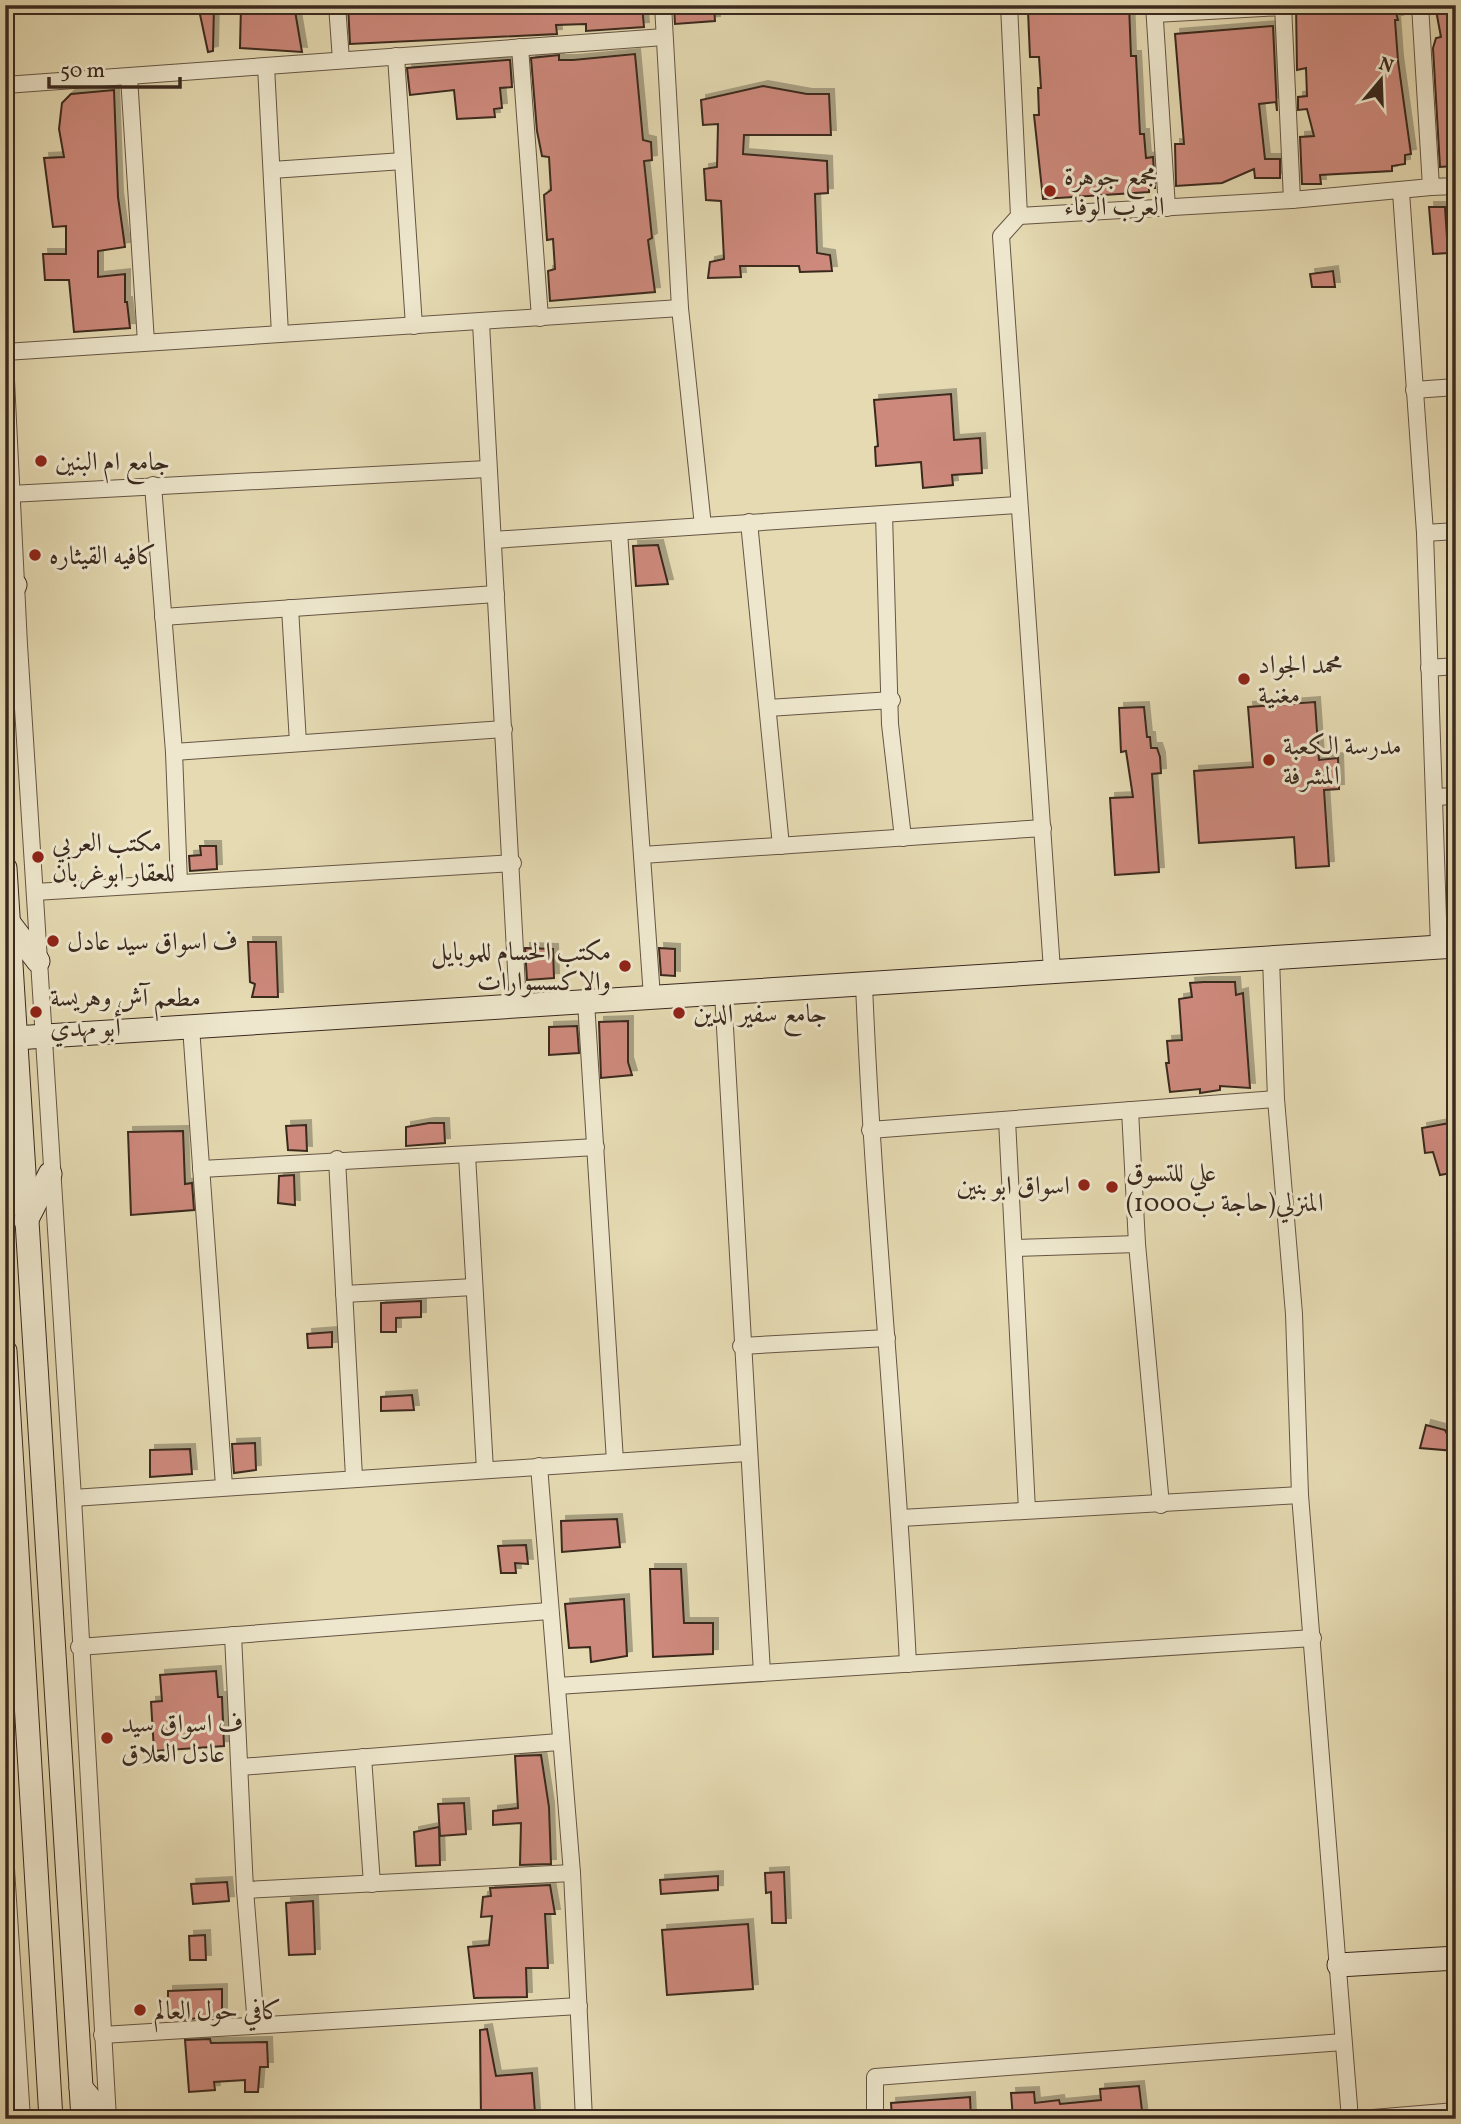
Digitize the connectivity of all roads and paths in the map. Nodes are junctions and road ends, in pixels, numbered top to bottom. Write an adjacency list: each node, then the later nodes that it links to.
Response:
1 (337, 5): 10 (street)
2 (663, 5): 7 (street)
3 (1009, 5): 21 (street)
4 (1420, 5): 17 (street)
5 (1283, 6): 6 (street); 19 (street)
6 (1155, 10): 20 (street)
7 (664, 37): 8 (street); 22 (street)
8 (520, 47): 9 (street); 23 (street)
9 (396, 56): 10 (street); 14 (street)
10 (341, 60): 11 (street)
11 (266, 66): 12 (street); 15 (street)
12 (129, 77): 13 (street); 27 (street)
13 (5, 85)
14 (403, 161): 15 (street); 25 (street)
15 (272, 170): 26 (street)
16 (1456, 186): 17 (street)
17 (1432, 187): 18 (street)
18 (1401, 191): 19 (street); 31 (street)
19 (1293, 200): 20 (street)
20 (1167, 208): 21 (street)
21 (1019, 216): 35 (street)
22 (680, 308): 23 (street); 38 (street)
23 (540, 318): 24 (street)
24 (481, 323): 25 (street); 32 (street)
25 (414, 326): 26 (street)
26 (280, 334): 27 (street)
27 (146, 342): 28 (street)
28 (5, 352)
29 (5, 360): 34 (street)
30 (1456, 387): 31 (street)
31 (1414, 390): 41 (street)
32 (487, 469): 33 (street); 42 (street)
33 (153, 485): 34 (street); 46 (street)
34 (10, 494): 43 (street)
35 (1017, 505): 36 (street); 56 (street)
36 (884, 514): 37 (street); 49 (street)
37 (749, 522): 38 (street); 50 (street)
38 (703, 527): 40 (street)
39 (1456, 531): 41 (street)
40 (619, 532): 42 (street); 59 (street)
41 (1425, 533): 48 (street)
42 (493, 540): 44 (street)
43 (10, 594): 63 (street)
44 (496, 594): 45 (street); 51 (street)
45 (290, 608): 46 (street); 52 (street)
46 (163, 617): 53 (street)
47 (1456, 666): 48 (street)
48 (1430, 668): 55 (street)
49 (892, 700): 50 (street); 57 (street)
50 (768, 708): 58 (street)
51 (504, 729): 52 (street); 60 (street)
52 (298, 743): 53 (street)
53 (174, 752): 62 (street)
54 (1456, 796): 55 (street)
55 (1434, 797): 65 (street)
56 (1043, 828): 57 (street); 68 (street)
57 (903, 838): 58 (street)
58 (781, 846): 59 (street)
59 (642, 855): 71 (street)
60 (513, 863): 62 (street); 73 (street)
61 (5, 868): 64 (main road)
62 (179, 883): 63 (street)
63 (35, 892): 67 (street)
64 (9, 923): 67 (main road); 76 (main road)
65 (1447, 947): 66 (main road)
66 (1271, 958): 68 (main road); 77 (street)
67 (38, 961): 75 (street)
68 (1052, 970): 69 (main road)
69 (863, 984): 70 (main road); 80 (street)
70 (723, 993): 71 (main road); 92 (street)
71 (652, 998): 72 (main road)
72 (586, 1002): 73 (main road); 81 (street)
73 (518, 1006): 74 (main road)
74 (191, 1027): 75 (main road); 84 (street)
75 (41, 1036): 76 (main road); 85 (street)
76 (15, 1038): 86 (main road)
77 (1276, 1099): 78 (street); 100 (street)
78 (1130, 1110): 79 (street); 87 (street)
79 (1007, 1120): 80 (street); 88 (street)
80 (870, 1130): 91 (street)
81 (596, 1147): 82 (street); 95 (street)
82 (467, 1155): 83 (street); 89 (street)
83 (337, 1159): 84 (street); 90 (street)
84 (201, 1170): 99 (street)
85 (50, 1174): 86 (main road); 101 (street)
86 (26, 1221): 105 (main road)
87 (1137, 1244): 88 (street); 102 (street)
88 (1014, 1248): 103 (street)
89 (474, 1287): 90 (street); 97 (street)
90 (345, 1294): 98 (street)
91 (887, 1338): 92 (street); 104 (street)
92 (741, 1346): 94 (street)
93 (5, 1351): 107 (main road)
94 (747, 1452): 95 (street); 114 (street)
95 (615, 1461): 96 (street)
96 (539, 1466): 97 (street); 106 (street)
97 (485, 1470): 98 (street)
98 (354, 1477): 99 (street)
99 (224, 1486): 101 (street)
100 (1300, 1495): 102 (street); 109 (street)
101 (73, 1498): 110 (street)
102 (1161, 1505): 103 (street)
103 (1027, 1510): 104 (street)
104 (901, 1518): 112 (street)
105 (51, 1608): 107 (main road); 111 (main road)
106 (549, 1611): 108 (street); 115 (street)
107 (21, 1612): 113 (main road)
108 (233, 1635): 110 (street); 118 (street)
109 (1313, 1638): 112 (street); 125 (street)
110 (79, 1647): 128 (street)
111 (54, 1657): 113 (main road); 130 (main road)
112 (908, 1664): 114 (street)
113 (24, 1665): 133 (main road)
114 (762, 1673): 115 (street)
115 (557, 1686): 116 (street)
116 (559, 1742): 117 (street); 120 (street)
117 (363, 1757): 118 (street); 121 (street)
118 (241, 1767): 122 (street)
119 (5, 1853): 123 (street)
120 (572, 1873): 121 (street); 126 (street)
121 (372, 1884): 122 (street)
122 (245, 1890): 127 (street)
123 (9, 1946): 132 (street)
124 (1456, 1958): 125 (main road)
125 (1339, 1965): 129 (street)
126 (579, 2006): 127 (street); 136 (street)
127 (256, 2025): 128 (street)
128 (102, 2035): 135 (street)
129 (1343, 2042): 137 (street); 138 (street)
130 (81, 2088): 134 (main road); 135 (main road)
131 (1456, 2111): 139 (street)
132 (22, 2119)
133 (51, 2119)
134 (83, 2119)
135 (108, 2119)
136 (584, 2119)
137 (875, 2119)
138 (1350, 2119)
139 (1361, 2119)

